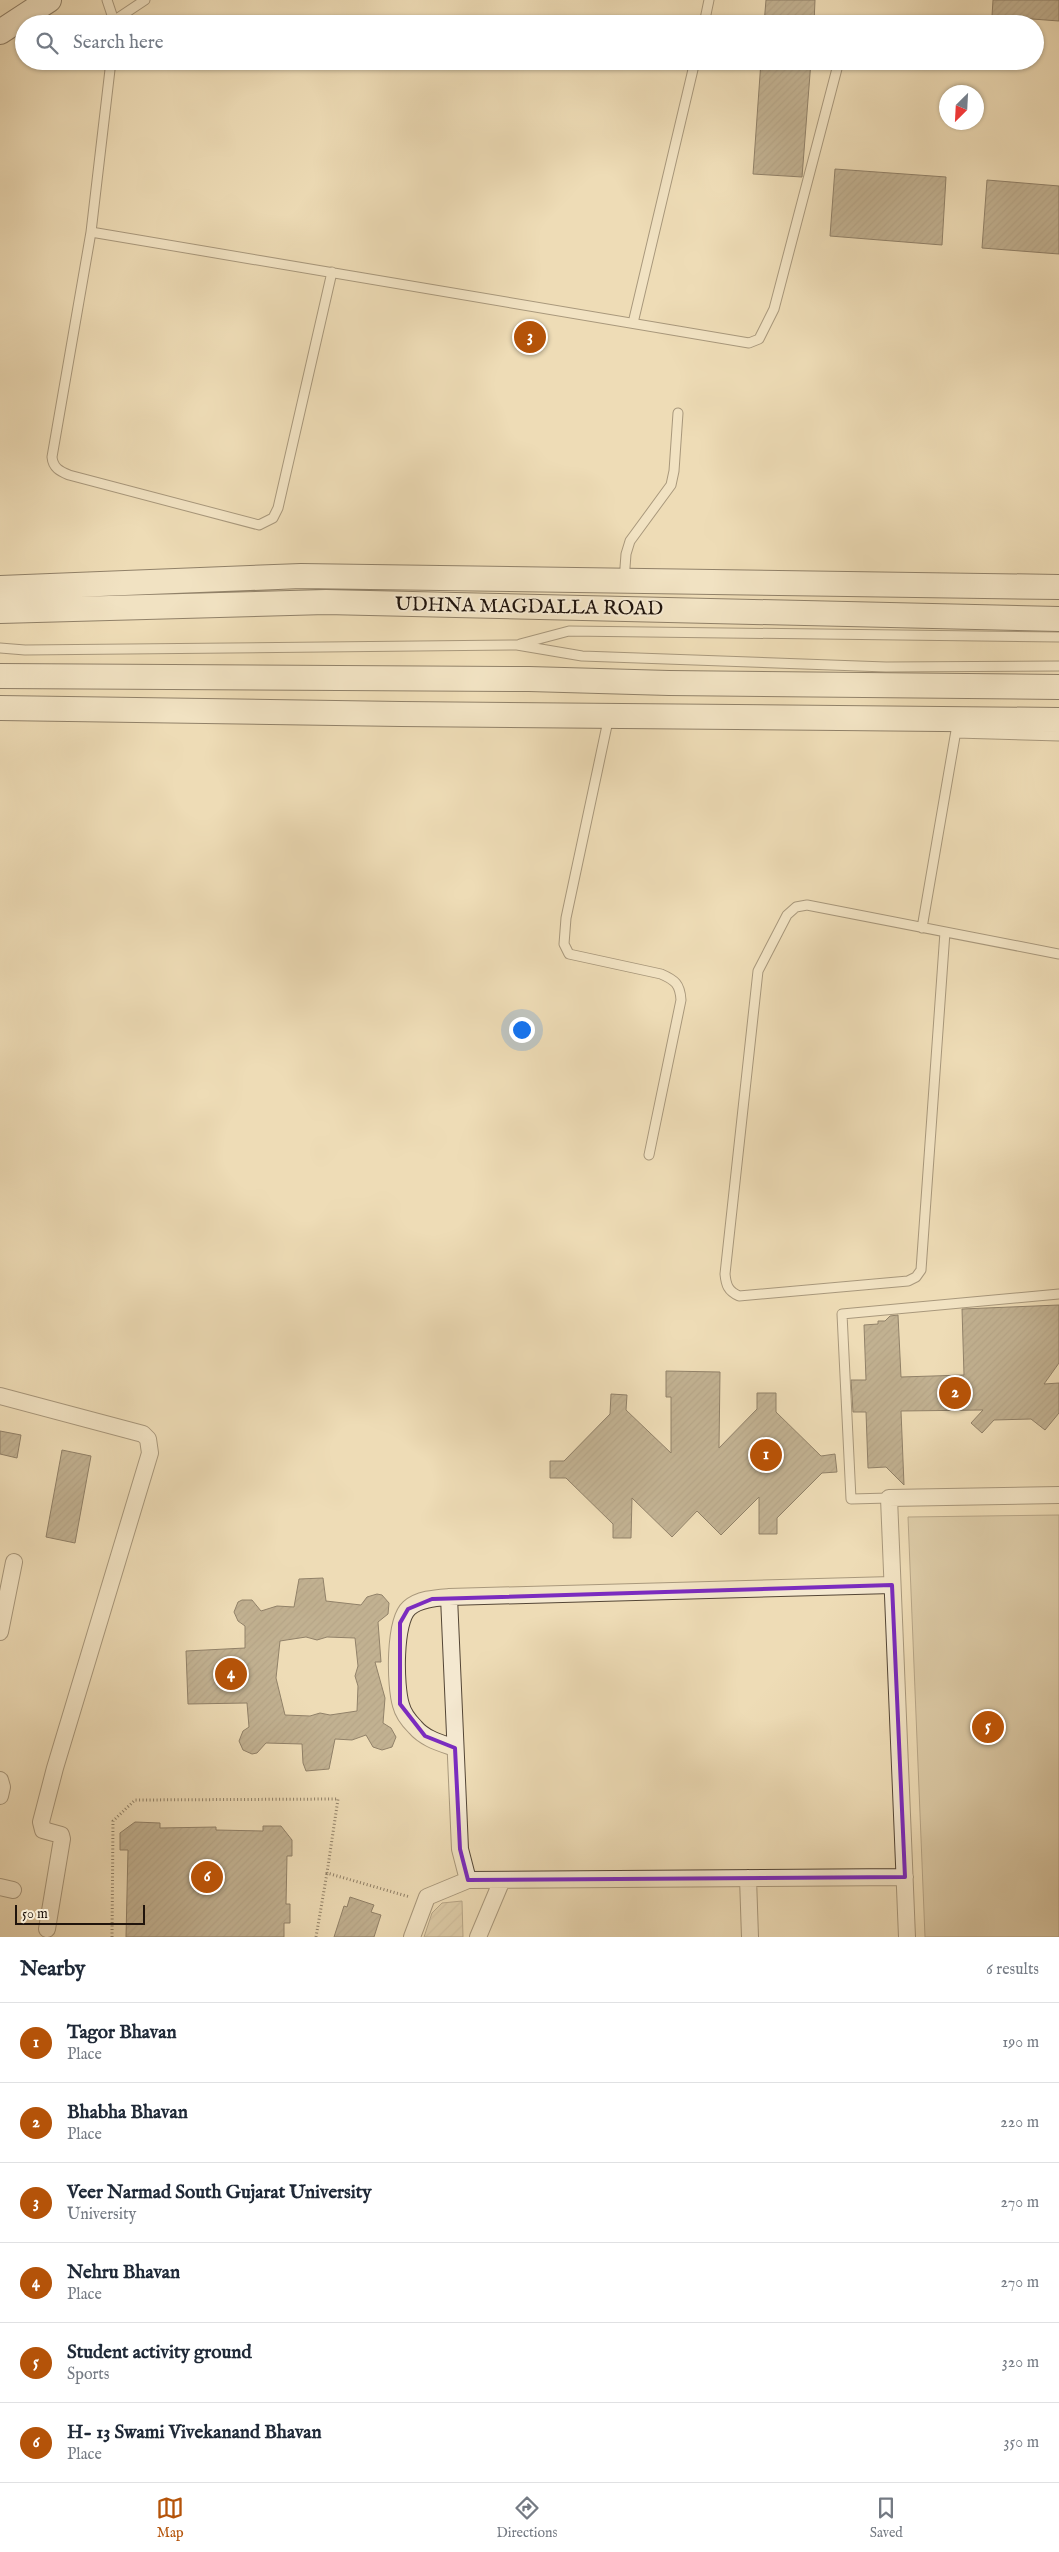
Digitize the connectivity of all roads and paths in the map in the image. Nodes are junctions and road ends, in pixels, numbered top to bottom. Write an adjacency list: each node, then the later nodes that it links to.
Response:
1 (49, 0): 5 (street)
2 (107, 0): 6 (lane)
3 (145, 0): 7 (lane)
4 (709, 0): 8 (lane)
5 (26, 15)
6 (112, 15)
7 (125, 15)
8 (706, 15)
9 (15, 22): 10 (street)
10 (0, 32)
11 (110, 70): 14 (lane)
12 (693, 70): 16 (lane)
13 (837, 70): 16 (lane)
14 (91, 232): 15 (lane); 15 (lane)
15 (332, 272): 16 (lane)
16 (633, 323)
17 (678, 413): 18 (lane)
18 (624, 581): 19 (street); 20 (street)
19 (1059, 587)
20 (0, 588)
21 (0, 611): 22 (street, UDHNA MAGDALLA ROAD)
22 (1059, 619)
23 (1059, 637): 24 (lane)
24 (517, 645): 25 (lane); 26 (lane)
25 (0, 648)
26 (1059, 666)
27 (0, 676): 28 (street)
28 (431, 679): 29 (street); 31 (street)
29 (1059, 687)
30 (0, 708): 31 (street)
31 (401, 714): 32 (street)
32 (609, 716): 34 (street); 39 (lane)
33 (1059, 720): 34 (street)
34 (957, 726): 35 (lane); 36 (lane)
35 (1059, 736)
36 (922, 928): 37 (lane); 37 (lane)
37 (946, 932): 38 (lane)
38 (1059, 954)
39 (649, 1155)
40 (1059, 1294): 43 (lane)
41 (0, 1396): 57 (street)
42 (1059, 1495): 43 (street)
43 (889, 1498): 45 (street)
44 (14, 1562): 47 (street)
45 (892, 1585): 46 (street); 52 (street)
46 (449, 1597): 48 (street); 48 (street)
47 (0, 1632)
48 (456, 1748): 54 (street)
49 (0, 1780): 50 (street)
50 (0, 1796)
51 (327, 1873): 56 (path); 58 (path); 59 (path)
52 (905, 1877): 53 (street); 63 (street)
53 (748, 1878): 55 (street); 62 (street)
54 (468, 1880): 55 (street); 56 (street)
55 (502, 1880): 61 (street)
56 (425, 1902): 60 (street)
57 (48, 1929)
58 (112, 1937)
59 (316, 1937)
60 (412, 1937)
61 (478, 1937)
62 (750, 1937)
63 (907, 1937)

